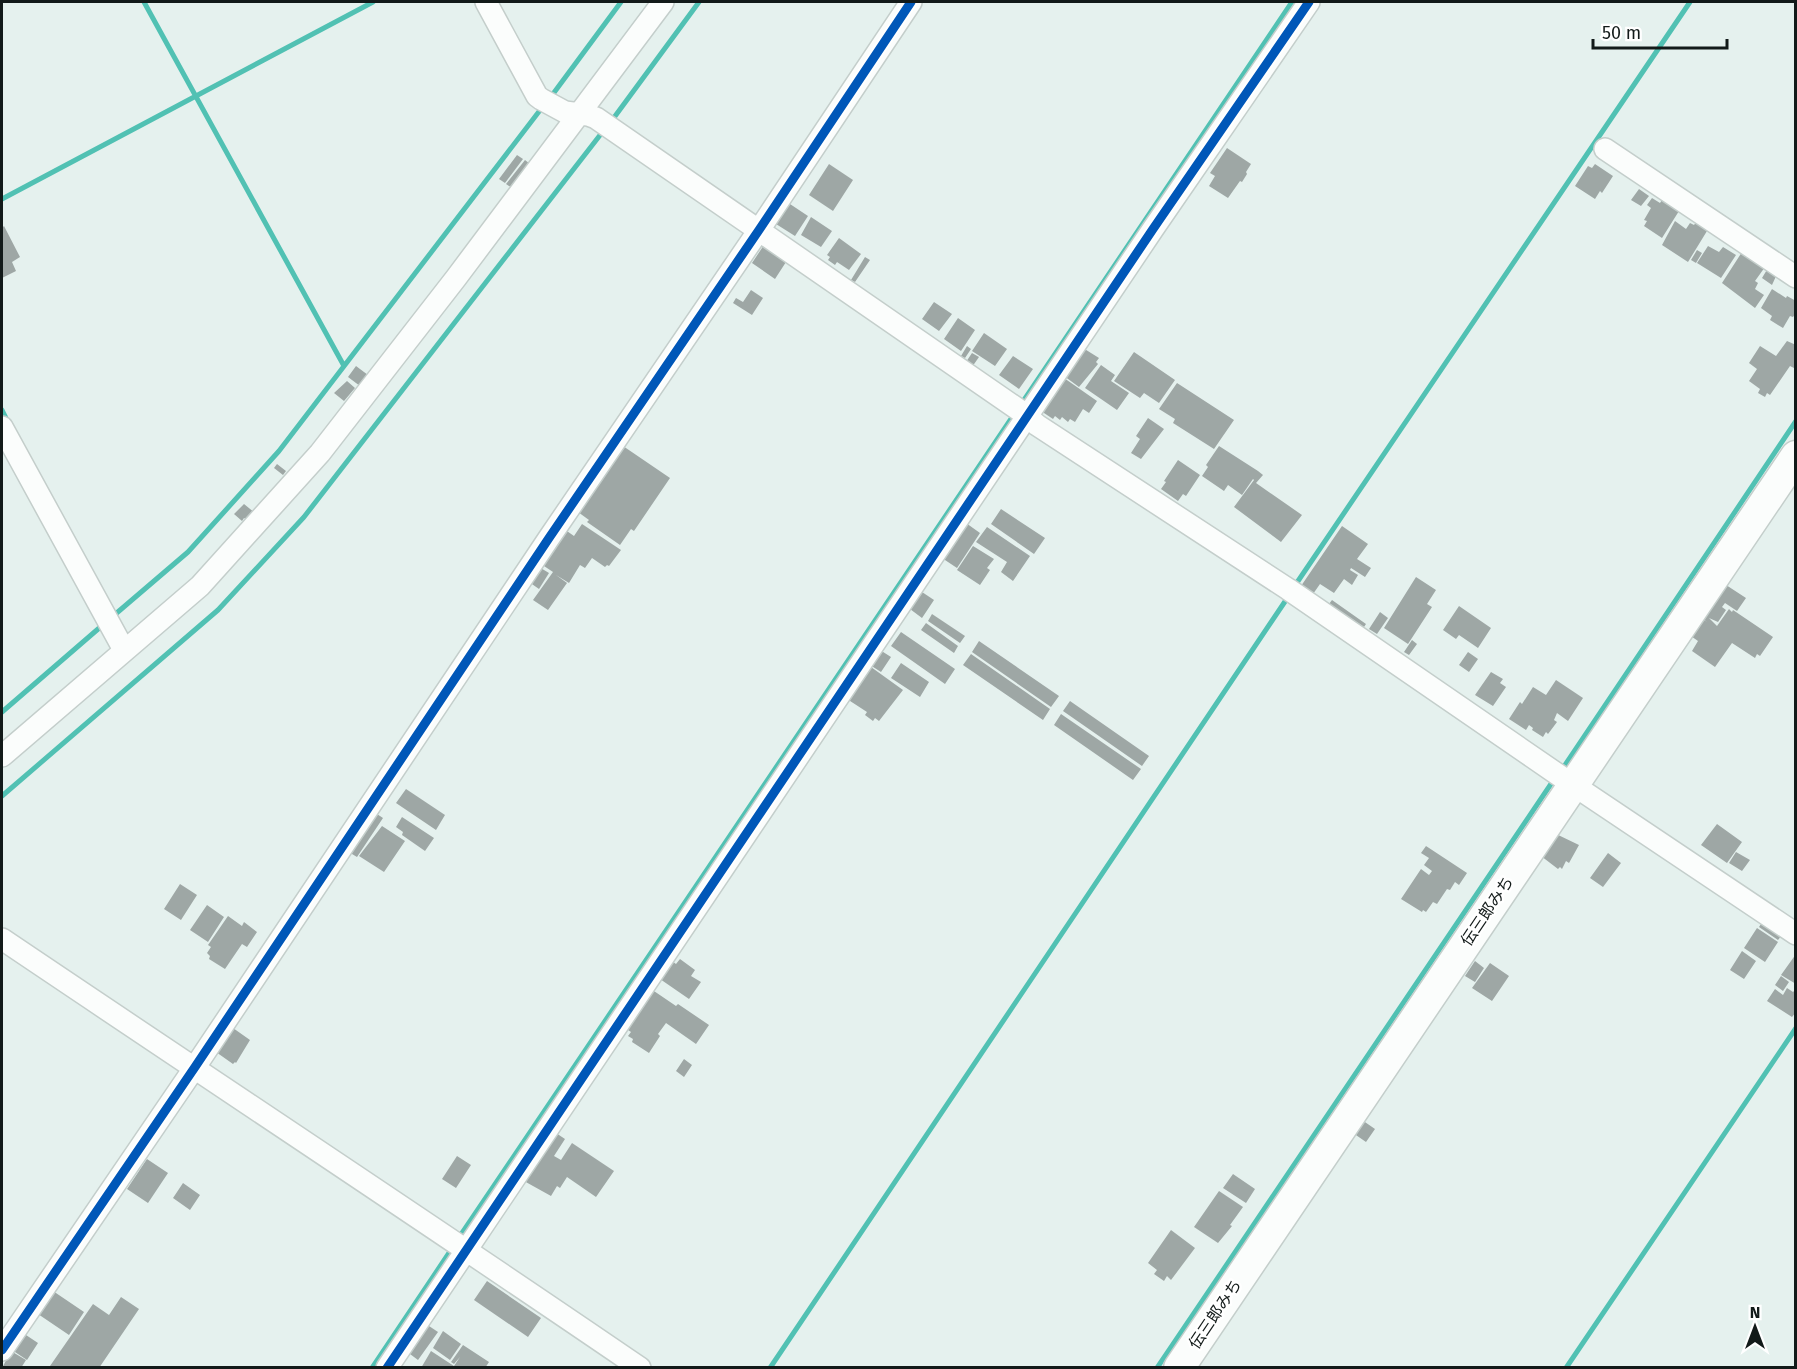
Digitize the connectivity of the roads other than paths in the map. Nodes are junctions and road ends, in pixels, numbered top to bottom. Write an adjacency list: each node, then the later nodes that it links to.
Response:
1 (486, 2): 5 (street)
2 (663, 2): 5 (street)
3 (910, 2): 7 (street)
4 (1309, 2): 9 (street)
5 (579, 114): 7 (street); 12 (street)
6 (1605, 149): 8 (street)
7 (759, 230): 9 (street); 17 (street)
8 (1796, 277)
9 (1021, 411): 14 (street); 18 (street)
10 (2, 426): 12 (street)
11 (1796, 456): 14 (street, 伝三郎みち)
12 (124, 650): 13 (street)
13 (2, 756)
14 (1563, 778): 15 (street); 22 (street, 伝三郎みち)
15 (1796, 934)
16 (2, 939): 17 (street)
17 (190, 1063): 18 (street); 19 (street)
18 (458, 1245): 20 (street); 21 (street)
19 (2, 1350)
20 (387, 1368)
21 (640, 1368)
22 (1179, 1368)

